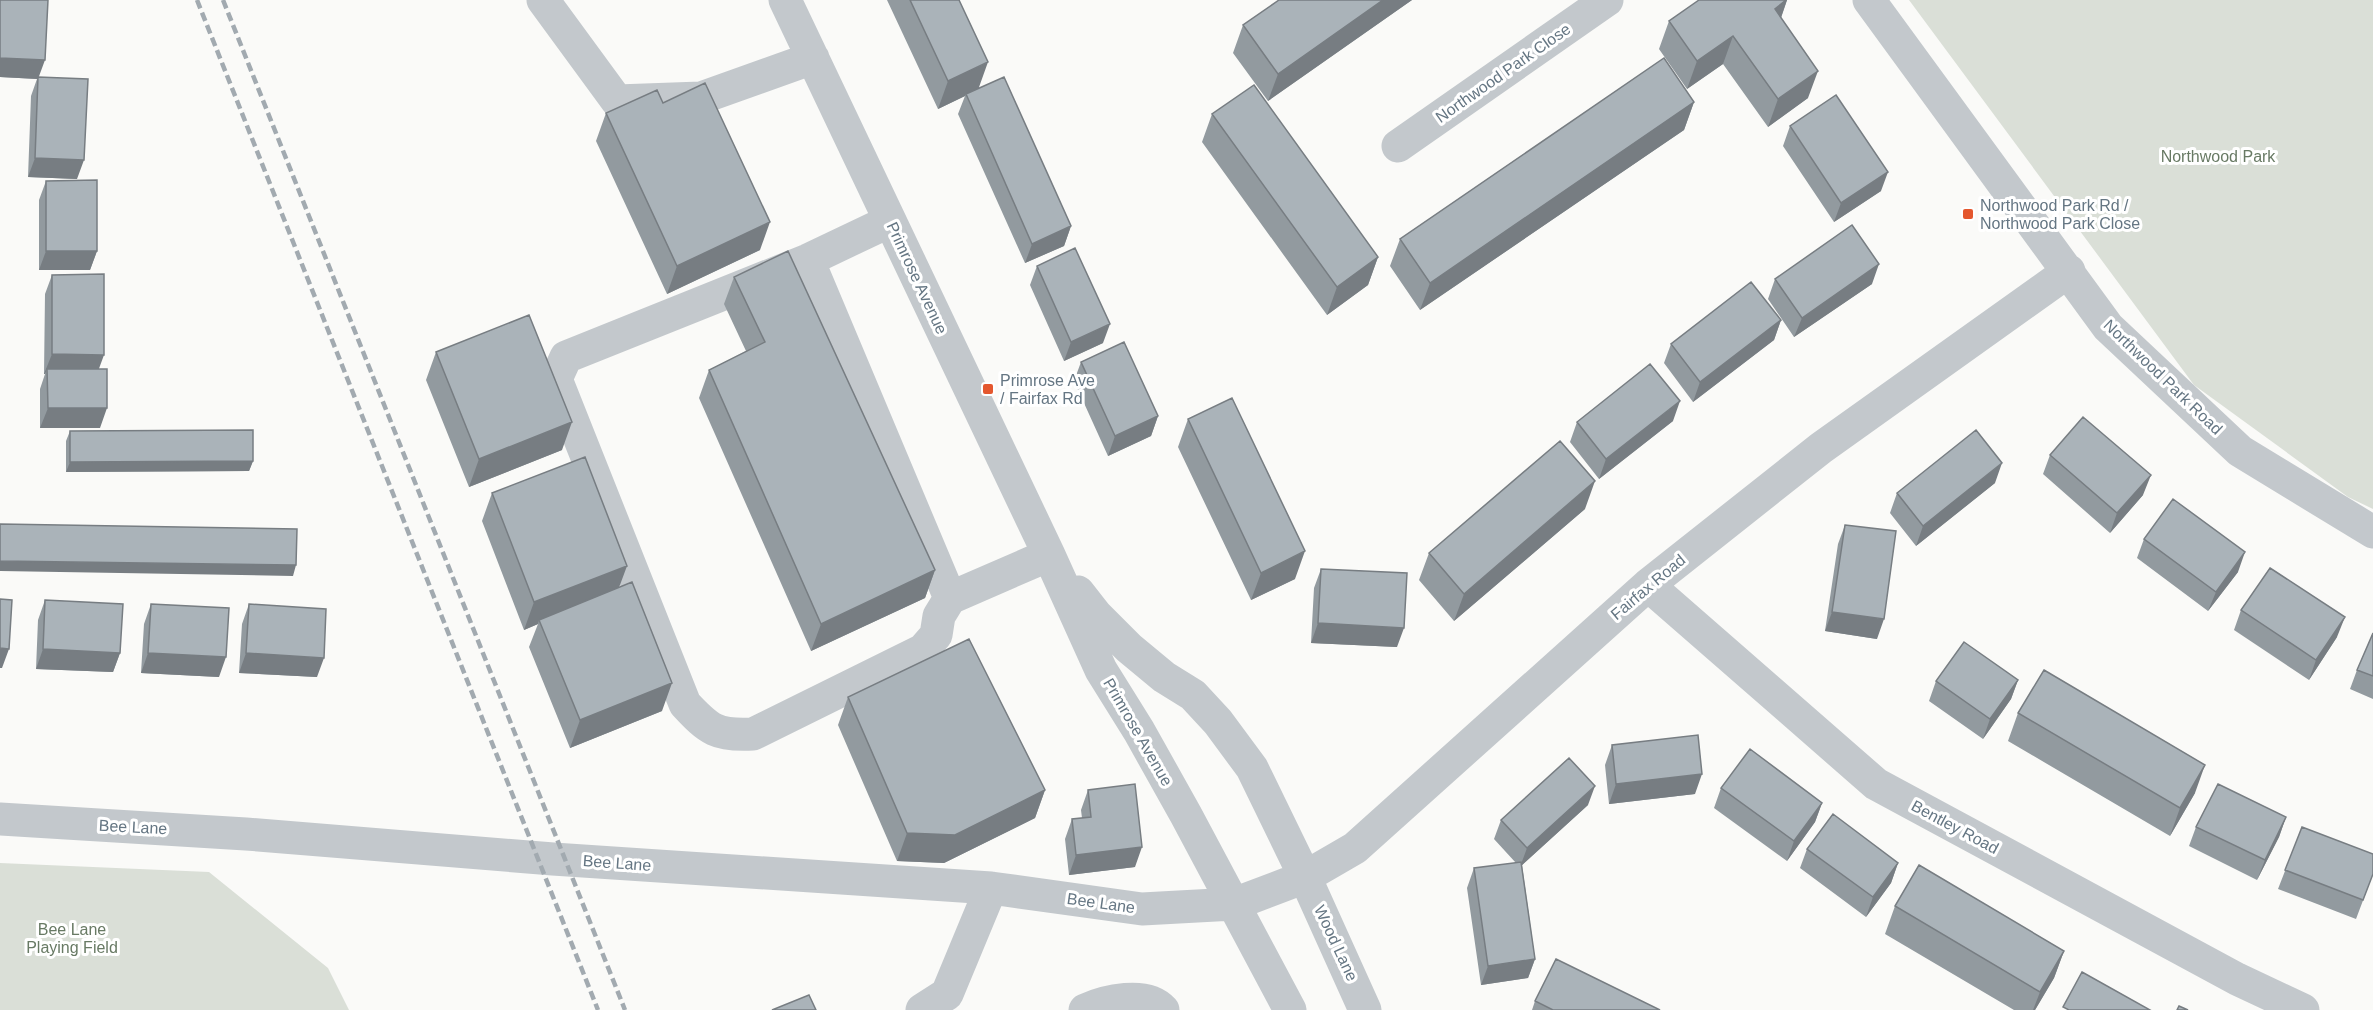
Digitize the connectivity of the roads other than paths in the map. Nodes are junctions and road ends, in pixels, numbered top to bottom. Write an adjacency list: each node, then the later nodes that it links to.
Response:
1 (543, 0): 5 (street)
2 (785, 0): 5 (street, Primrose Avenue)
3 (1608, 0): 6 (street, Northwood Park Close)
4 (1869, 0): 9 (street, Northwood Park Road)
5 (813, 57): 7 (street, Primrose Avenue)
6 (1398, 146)
7 (891, 221): 8 (street); 11 (street, Primrose Avenue)
8 (808, 260): 13 (street); 13 (street)
9 (2069, 271): 10 (street, Northwood Park Road); 12 (street, Fairfax Road)
10 (2373, 532)
11 (1049, 555): 13 (street); 15 (street, Primrose Avenue); 17 (street, Primrose Avenue)
12 (1648, 585): 15 (street, Fairfax Road); 23 (street, Bentley Road)
13 (950, 598)
14 (0, 819): 16 (street, Bee Lane)
15 (1305, 877): 17 (street, Fairfax Road); 22 (street, Wood Lane)
16 (991, 888): 17 (street, Bee Lane); 18 (street)
17 (1234, 904): 21 (street)
18 (922, 1010)
19 (1085, 1010): 20 (street)
20 (1163, 1010)
21 (1290, 1010)
22 (1365, 1010)
23 (2303, 1010)

